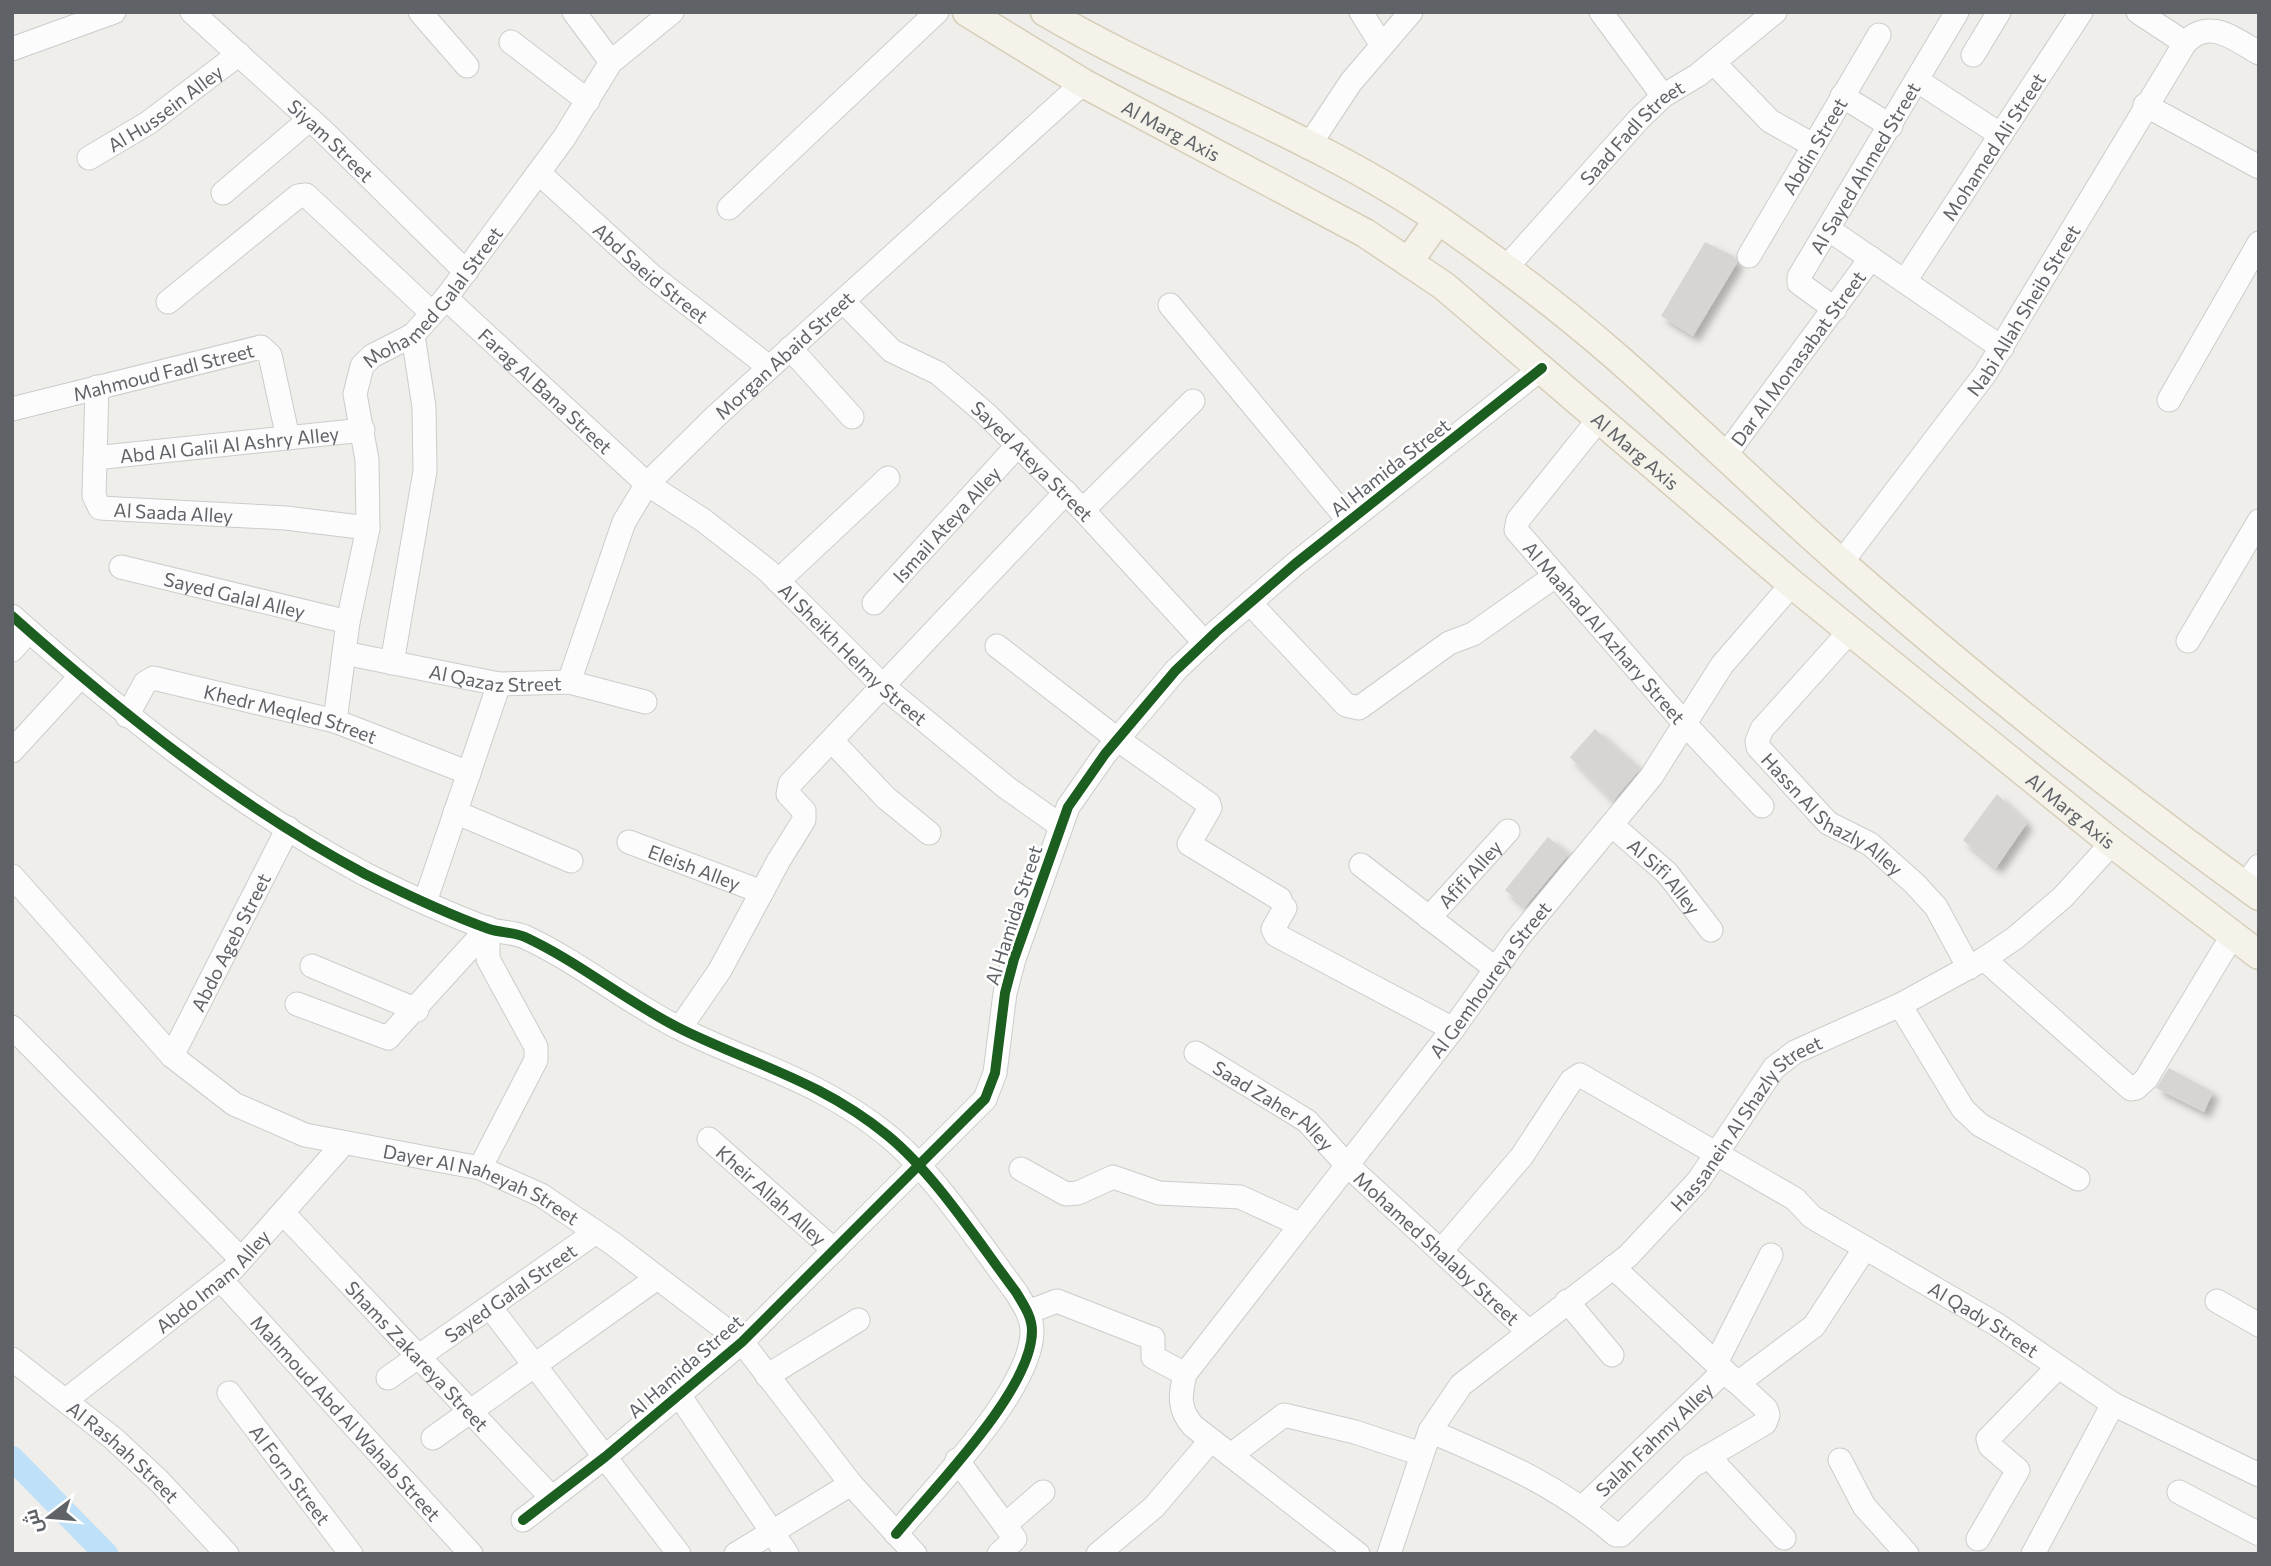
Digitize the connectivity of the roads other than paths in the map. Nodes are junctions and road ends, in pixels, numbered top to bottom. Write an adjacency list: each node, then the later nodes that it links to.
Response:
1 (114, 12): 21 (street)
2 (192, 12): 23 (street, Siyam Street)
3 (421, 12): 27 (street)
4 (575, 12): 25 (street)
5 (672, 12): 25 (street, Mohamed Galal Street)
6 (937, 12): 43 (street)
7 (967, 12): 29 (main road, Al Marg Axis)
8 (1045, 12): 38 (main road)
9 (1362, 12): 20 (street)
10 (1411, 12): 20 (street)
11 (1601, 12): 30 (street)
12 (1775, 12): 26 (street, Saad Fadl Street)
13 (1957, 12): 28 (street, Al Sayed Ahmed Street)
14 (1999, 12): 24 (street)
15 (2081, 12): 36 (street, Mohamed Ali Street)
16 (2137, 12): 19 (street)
17 (1879, 36): 31 (street, Abdin Street)
18 (511, 43): 32 (street)
19 (2185, 43): 22 (street); 33 (street, Nabi Allah Sheib Street)
20 (1381, 44): 38 (street)
21 (12, 49)
22 (2259, 53)
23 (239, 54): 34 (street, Siyam Street); 39 (street, Al Hussein Alley)
24 (1973, 55)
25 (611, 62): 32 (street, Mohamed Galal Street)
26 (1714, 63): 30 (street, Saad Fadl Street); 37 (street)
27 (467, 66)
28 (1918, 80): 35 (street, Al Sayed Ahmed Street); 36 (street)
29 (1083, 83): 49 (main road, Al Marg Axis); 53 (street, Morgan Abaid Street)
30 (1663, 96): 50 (street, Saad Fadl Street)
31 (1842, 96): 35 (street); 37 (street, Abdin Street)
32 (588, 102): 41 (street, Mohamed Galal Street)
33 (2145, 105): 40 (street); 60 (street, Nabi Allah Sheib Street)
34 (310, 119): 42 (street); 51 (street, Siyam Street)
35 (1891, 125): 45 (street, Al Sayed Ahmed Street)
36 (2001, 135): 52 (street, Mohamed Ali Street)
37 (1813, 145): 47 (street, Abdin Street)
38 (1308, 147): 44 (main road)
39 (89, 158)
40 (2259, 167)
41 (539, 173): 51 (street, Mohamed Galal Street); 61 (street, Abd Saeid Street)
42 (223, 194)
43 (729, 208)
44 (1438, 220): 49 (main road); 50 (main road)
45 (1828, 229): 48 (street); 57 (street, Al Sayed Ahmed Street)
46 (2259, 243): 64 (street)
47 (1749, 256)
48 (1871, 258): 52 (street); 57 (street, Dar Al Monasabat Street)
49 (1409, 261): 62 (main road, Al Marg Axis)
50 (1505, 269): 72 (main road)
51 (466, 272): 55 (street, Mohamed Galal Street)
52 (1905, 281): 60 (street)
53 (843, 301): 59 (street, Morgan Abaid Street); 71 (street, Sayed Ateya Street)
54 (168, 302): 55 (street, Farag Al Bana Street)
55 (439, 305): 58 (street, Mohamed Galal Street); 75 (street, Farag Al Bana Street)
56 (1170, 305): 79 (street)
57 (1835, 309): 72 (street, Dar Al Monasabat Street)
58 (413, 335): 69 (street, Mohamed Galal Street); 96 (street)
59 (790, 348): 61 (street, Morgan Abaid Street); 67 (street)
60 (2002, 348): 81 (street, Nabi Allah Sheib Street)
61 (769, 367): 75 (street, Morgan Abaid Street)
62 (1542, 368): 68 (main road, Al Marg Axis); 79 (street, Al Hamida Street)
63 (97, 387): 66 (street, Mahmoud Fadl Street); 70 (street, Mahmoud Fadl Street); 73 (street, Al Saada Alley)
64 (2169, 400)
65 (1193, 401): 77 (street)
66 (12, 409)
67 (852, 418)
68 (1599, 419): 83 (street, Al Maahad Al Azhary Street); 85 (main road, Al Marg Axis)
69 (362, 430): 70 (street, Abd Al Galil Al Ashry Alley); 80 (street, Mohamed Galal Street)
70 (288, 438): 73 (street, Abd Al Galil Al Ashry Alley)
71 (1018, 445): 76 (street, Sayed Ateya Street); 86 (street, Ismail Ateya Alley)
72 (1725, 456): 81 (main road)
73 (95, 458): 80 (street, Al Saada Alley)
74 (888, 478): 84 (street)
75 (647, 484): 84 (street, Al Sheikh Helmy Street); 98 (street, Morgan Abaid Street)
76 (1066, 492): 77 (street, Sayed Ateya Street); 100 (street)
77 (1083, 510): 92 (street, Sayed Ateya Street)
78 (2259, 521): 91 (street)
79 (1349, 522): 87 (street, Al Hamida Street)
80 (368, 528): 88 (street, Mohamed Galal Street)
81 (1841, 563): 121 (main road)
82 (121, 567): 88 (street, Sayed Galal Alley)
83 (1555, 576): 87 (street); 104 (street, Al Maahad Al Azhary Street)
84 (778, 581): 100 (street, Al Sheikh Helmy Street)
85 (1791, 584): 90 (main road, Al Marg Axis); 104 (street, Al Gemhoureya Street)
86 (874, 603)
87 (1250, 603): 92 (street, Al Hamida Street)
88 (348, 622): 95 (street, Mohamed Galal Street)
89 (21, 624): 94 (street); 97 (street)
90 (1850, 631): 117 (main road, Al Marg Axis); 129 (street, Hassn Al Shazly Alley)
91 (2188, 641)
92 (1205, 643): 105 (street, Al Hamida Street)
93 (998, 646): 105 (street)
94 (12, 650)
95 (344, 653): 96 (street, Al Qazaz Street); 103 (street, Mohamed Galal Street)
96 (392, 663): 99 (street, Al Qazaz Street)
97 (80, 677): 102 (street); 107 (street)
98 (569, 682): 99 (street, Al Qazaz Street); 101 (street, Al Qazaz Street)
99 (499, 684): 108 (street)
100 (884, 687): 106 (street); 111 (street, Al Sheikh Helmy Street)
101 (645, 702)
102 (127, 716): 103 (street, Khedr Meqled Street); 113 (street)
103 (335, 721): 108 (street, Khedr Meqled Street)
104 (1685, 724): 109 (street, Al Maahad Al Azhary Street); 112 (street, Al Gemhoureya Street)
105 (1117, 739): 111 (street, Al Hamida Street); 137 (street)
106 (832, 741): 115 (street); 122 (street)
107 (12, 751)
108 (469, 773): 110 (street)
109 (1762, 806)
110 (455, 812): 118 (street); 123 (street)
111 (1061, 826): 144 (street, Al Hamida Street)
112 (1614, 826): 126 (street, Al Sifi Alley); 131 (street, Al Gemhoureya Street)
113 (288, 828): 123 (street); 139 (street, Abdo Ageb Street)
114 (1508, 831): 124 (street, Afifi Alley)
115 (929, 833)
116 (629, 842): 122 (street, Eleish Alley)
117 (2112, 843): 127 (main road, Al Marg Axis); 129 (street, Hassanein Al Shazly Street)
118 (571, 861)
119 (1361, 865): 124 (street, Afifi Alley)
120 (12, 876): 139 (street, Dayer Al Naheyah Street)
121 (2254, 883)
122 (762, 892): 136 (street)
123 (425, 902): 125 (street)
124 (1429, 918): 131 (street, Afifi Alley)
125 (488, 929): 134 (street); 136 (street); 145 (street)
126 (1711, 930)
127 (2232, 936): 128 (main road, Al Marg Axis); 129 (street)
128 (2259, 955)
129 (1977, 964): 133 (street, Hassanein Al Shazly Street)
130 (312, 966): 134 (street)
131 (1496, 969): 137 (street, Al Gemhoureya Street)
132 (297, 1004): 134 (street)
133 (1900, 1005): 142 (street, Hassanein Al Shazly Street); 147 (street)
134 (416, 1010)
135 (12, 1027): 155 (street)
136 (680, 1028): 144 (street)
137 (1453, 1029): 143 (street, Al Gemhoureya Street)
138 (1196, 1053): 143 (street, Saad Zaher Alley)
139 (172, 1056): 141 (street, Dayer Al Naheyah Street)
140 (709, 1139): 152 (street, Kheir Allah Alley)
141 (343, 1144): 145 (street, Dayer Al Naheyah Street); 148 (street, Abdo Imam Alley)
142 (1716, 1155): 151 (street, Al Qady Street); 153 (street, Al Qady Street); 156 (street, Hassanein Al Shazly Street)
143 (1346, 1164): 149 (street, Al Gemhoureya Street); 153 (street, Mohamed Shalaby Street)
144 (919, 1167): 152 (street, Al Hamida Street); 162 (street)
145 (480, 1168): 150 (street, Dayer Al Naheyah Street)
146 (1021, 1169): 149 (street)
147 (2078, 1179)
148 (283, 1213): 155 (street, Abdo Imam Alley); 168 (street, Shams Zakareya Street)
149 (1299, 1224): 173 (street, Al Gemhoureya Street)
150 (596, 1232): 157 (street, Dayer Al Naheyah Street); 161 (street, Sayed Galal Street)
151 (1865, 1248): 171 (street, Al Qady Street); 172 (street)
152 (834, 1250): 166 (street, Al Hamida Street)
153 (1441, 1251): 165 (street, Mohamed Shalaby Street)
154 (1771, 1255): 172 (street)
155 (242, 1259): 158 (street, Abdo Imam Alley)
156 (1613, 1267): 159 (street, Hassanein Al Shazly Street); 172 (street)
157 (657, 1278): 166 (street, Dayer Al Naheyah Street); 170 (street)
158 (221, 1280): 178 (street, Abdo Imam Alley); 206 (street, Mahmoud Abd Al Wahab Street)
159 (1567, 1301): 165 (street, Hassanein Al Shazly Street); 167 (street)
160 (2217, 1301): 164 (street)
161 (490, 1307): 168 (street, Sayed Galal Street); 170 (street)
162 (1028, 1312): 173 (street); 188 (street)
163 (858, 1320): 174 (street)
164 (2258, 1322)
165 (1528, 1331): 181 (street, Hassanein Al Shazly Street)
166 (742, 1342): 174 (street, Dayer Al Naheyah Street); 177 (street, Al Hamida Street)
167 (1612, 1355)
168 (418, 1357): 175 (street, Sayed Galal Street); 180 (street, Shams Zakareya Street)
169 (12, 1359): 178 (street, Al Rashah Street)
170 (535, 1365): 180 (street); 187 (street)
171 (2057, 1368): 179 (street, Al Qady Street); 202 (street)
172 (1726, 1372): 186 (street); 195 (street, Salah Fahmy Alley)
173 (1185, 1374): 183 (street)
174 (767, 1376): 191 (street, Dayer Al Naheyah Street)
175 (388, 1378)
176 (229, 1393): 205 (street, Al Forn Street)
177 (679, 1395): 187 (street, Al Hamida Street); 198 (street)
178 (66, 1400): 204 (street, Al Rashah Street)
179 (2113, 1404): 190 (street, Al Qady Street); 215 (street)
180 (470, 1411): 182 (street); 194 (street, Shams Zakareya Street)
181 (1430, 1431): 184 (street, Hassanein Al Shazly Street); 195 (street)
182 (433, 1438)
183 (1211, 1440): 185 (street); 212 (street)
184 (1421, 1454): 185 (street); 213 (street, Hassanein Al Shazly Street)
185 (1231, 1455): 203 (street)
186 (1708, 1456): 195 (street); 201 (street)
187 (605, 1457): 194 (street, Al Hamida Street); 207 (street)
188 (957, 1460): 197 (street); 199 (street)
189 (1840, 1460): 214 (street)
190 (2259, 1475)
191 (852, 1484): 198 (street); 199 (street, Dayer Al Naheyah Street)
192 (1043, 1492): 197 (street)
193 (2179, 1492): 200 (street)
194 (552, 1498): 196 (street, Al Hamida Street)
195 (1583, 1507)
196 (523, 1520)
197 (1005, 1525): 211 (street)
198 (772, 1532): 208 (street); 209 (street)
199 (896, 1534): 210 (street, Dayer Al Naheyah Street)
200 (2259, 1534)
201 (1784, 1538)
202 (1978, 1539)
203 (1353, 1552)
204 (227, 1554)
205 (351, 1554)
206 (471, 1554)
207 (679, 1554)
208 (736, 1554)
209 (787, 1554)
210 (915, 1554)
211 (999, 1554)
212 (1098, 1554)
213 (1389, 1554)
214 (1908, 1554)
215 (2033, 1554)

